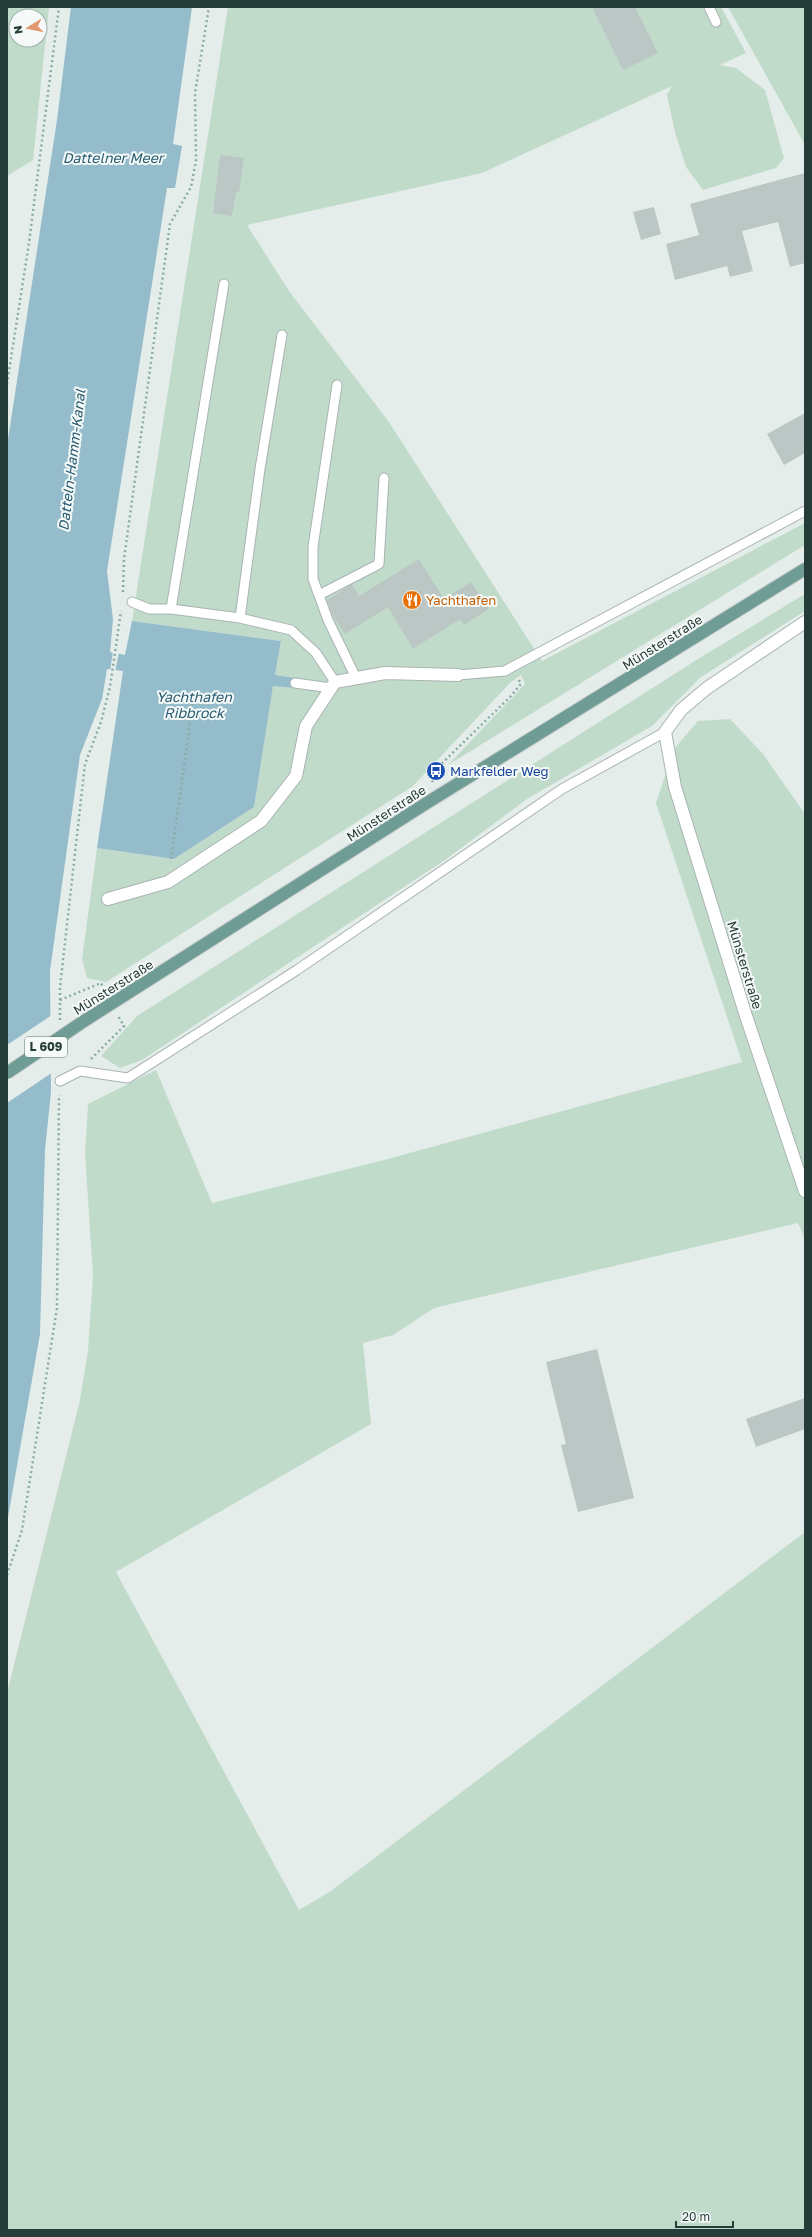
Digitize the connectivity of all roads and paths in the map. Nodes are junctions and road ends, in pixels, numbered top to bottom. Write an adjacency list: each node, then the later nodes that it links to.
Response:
1 (59, 7): 7 (path)
2 (209, 7): 12 (path)
3 (709, 7): 4 (lane)
4 (716, 22)
5 (224, 284): 16 (lane)
6 (282, 335): 17 (lane)
7 (7, 384)
8 (337, 385): 13 (lane)
9 (384, 478): 13 (lane)
10 (805, 511): 19 (lane)
11 (805, 569): 26 (main road, Münsterstraße / L 609)
12 (123, 595)
13 (319, 595): 21 (lane)
14 (132, 602): 16 (lane)
15 (121, 609): 30 (path)
16 (171, 609): 17 (lane)
17 (240, 618): 23 (lane)
18 (805, 622): 25 (street)
19 (512, 667): 20 (lane); 26 (path)
20 (458, 675): 21 (street)
21 (356, 678): 23 (street)
22 (295, 683): 23 (lane)
23 (333, 685): 28 (street)
24 (194, 694): 27 (path)
25 (665, 732): 35 (lane); 36 (street, Münsterstraße)
26 (441, 794): 34 (main road, Münsterstraße / L 609, bridge)
27 (171, 859)
28 (108, 899)
29 (101, 983): 31 (path)
30 (60, 987)
31 (60, 1000)
32 (124, 1026): 33 (path)
33 (98, 1050)
34 (7, 1073)
35 (60, 1081): 37 (path)
36 (805, 1191)
37 (7, 1575)

